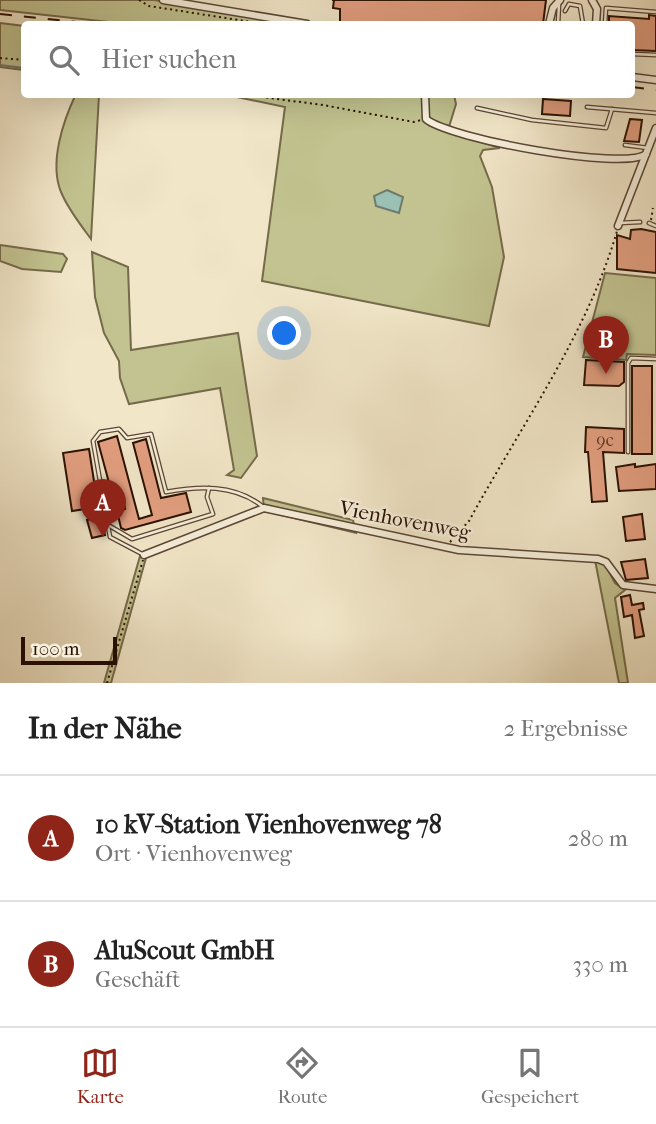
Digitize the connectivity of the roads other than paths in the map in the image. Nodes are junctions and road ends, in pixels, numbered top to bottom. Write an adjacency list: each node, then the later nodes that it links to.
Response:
1 (163, 0): 6 (street)
2 (560, 0): 7 (street); 8 (lane)
3 (592, 0): 10 (street)
4 (565, 11): 9 (lane)
5 (656, 12): 11 (lane)
6 (289, 21)
7 (550, 21)
8 (558, 21)
9 (582, 21)
10 (596, 21)
11 (605, 21)
12 (635, 54): 13 (lane)
13 (656, 55)
14 (635, 77): 15 (street)
15 (656, 80)
16 (425, 98): 23 (street)
17 (587, 107): 19 (lane)
18 (477, 108): 19 (lane)
19 (612, 109): 20 (lane)
20 (656, 113)
21 (656, 128): 23 (street)
22 (625, 145): 23 (lane)
23 (647, 151): 26 (street)
24 (640, 222): 26 (lane)
25 (650, 222): 27 (lane)
26 (619, 224)
27 (656, 226)
28 (656, 359): 29 (lane)
29 (628, 452)
30 (209, 488): 31 (lane); 32 (lane); 32 (lane)
31 (264, 508): 33 (street); 34 (street, Vienhovenweg)
32 (108, 525): 33 (lane)
33 (144, 555)
34 (656, 589)

